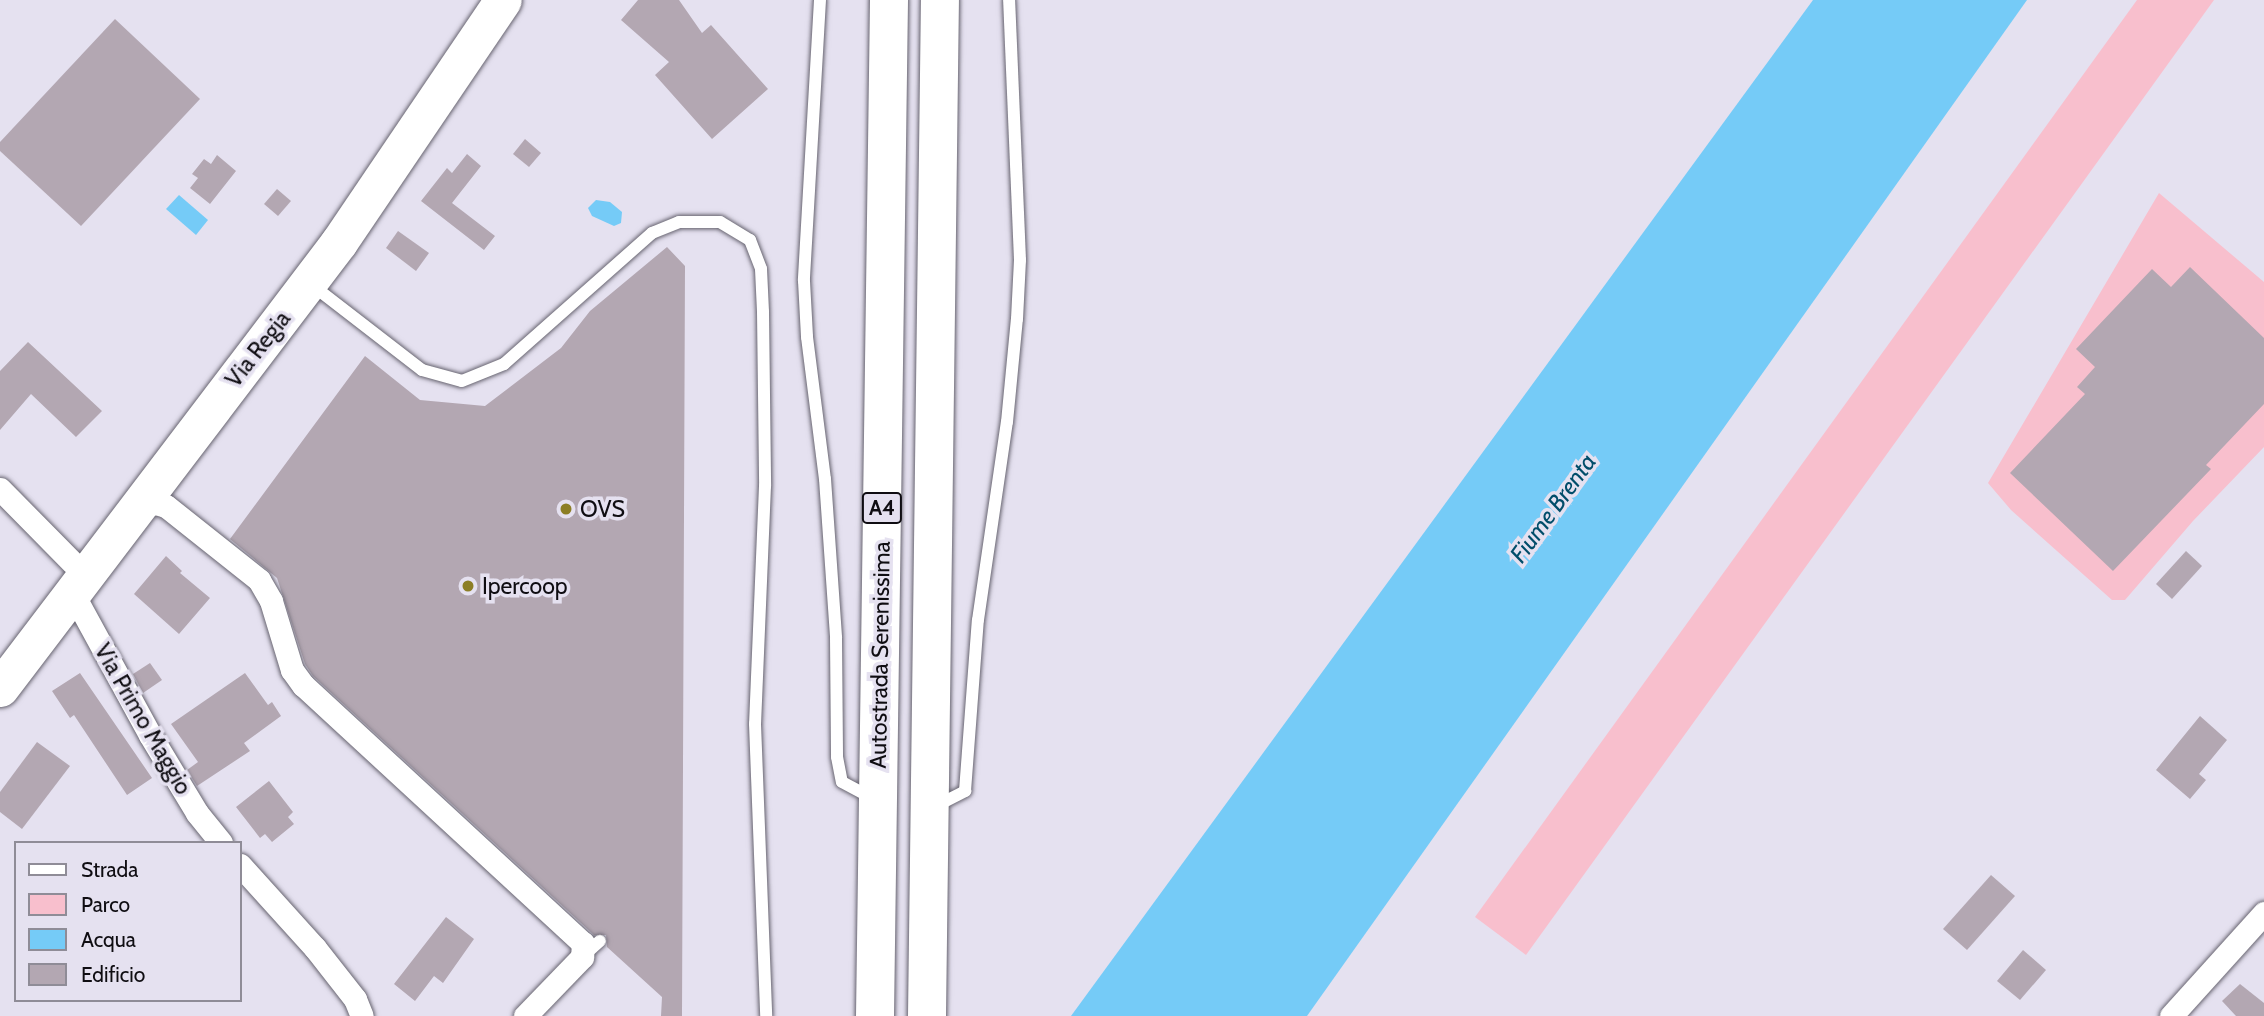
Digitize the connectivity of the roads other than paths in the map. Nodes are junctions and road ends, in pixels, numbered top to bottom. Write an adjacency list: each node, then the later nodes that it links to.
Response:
1 (481, 0): 10 (main road, Via Regia)
2 (503, 0): 7 (main road, Via Regia)
3 (820, 0): 13 (lane)
4 (889, 0): 13 (highway, Autostrada Serenissima / A4)
5 (940, 0): 14 (highway, A4)
6 (1009, 0): 14 (lane)
7 (309, 283): 9 (main road, Via Regia); 20 (lane)
8 (0, 489): 10 (street, Via Primo Maggio)
9 (137, 506): 10 (main road, Via Regia); 19 (street)
10 (72, 577): 11 (main road, Via Regia); 12 (main road, Via Regia); 15 (street, Via Primo Maggio)
11 (0, 657)
12 (0, 688)
13 (878, 802): 21 (highway, Autostrada Serenissima / A4)
14 (929, 809): 22 (highway, A4)
15 (219, 841)
16 (242, 867): 18 (street)
17 (2264, 913): 23 (street)
18 (362, 1016)
19 (525, 1016)
20 (766, 1016)
21 (875, 1016)
22 (928, 1016)
23 (2171, 1016)

